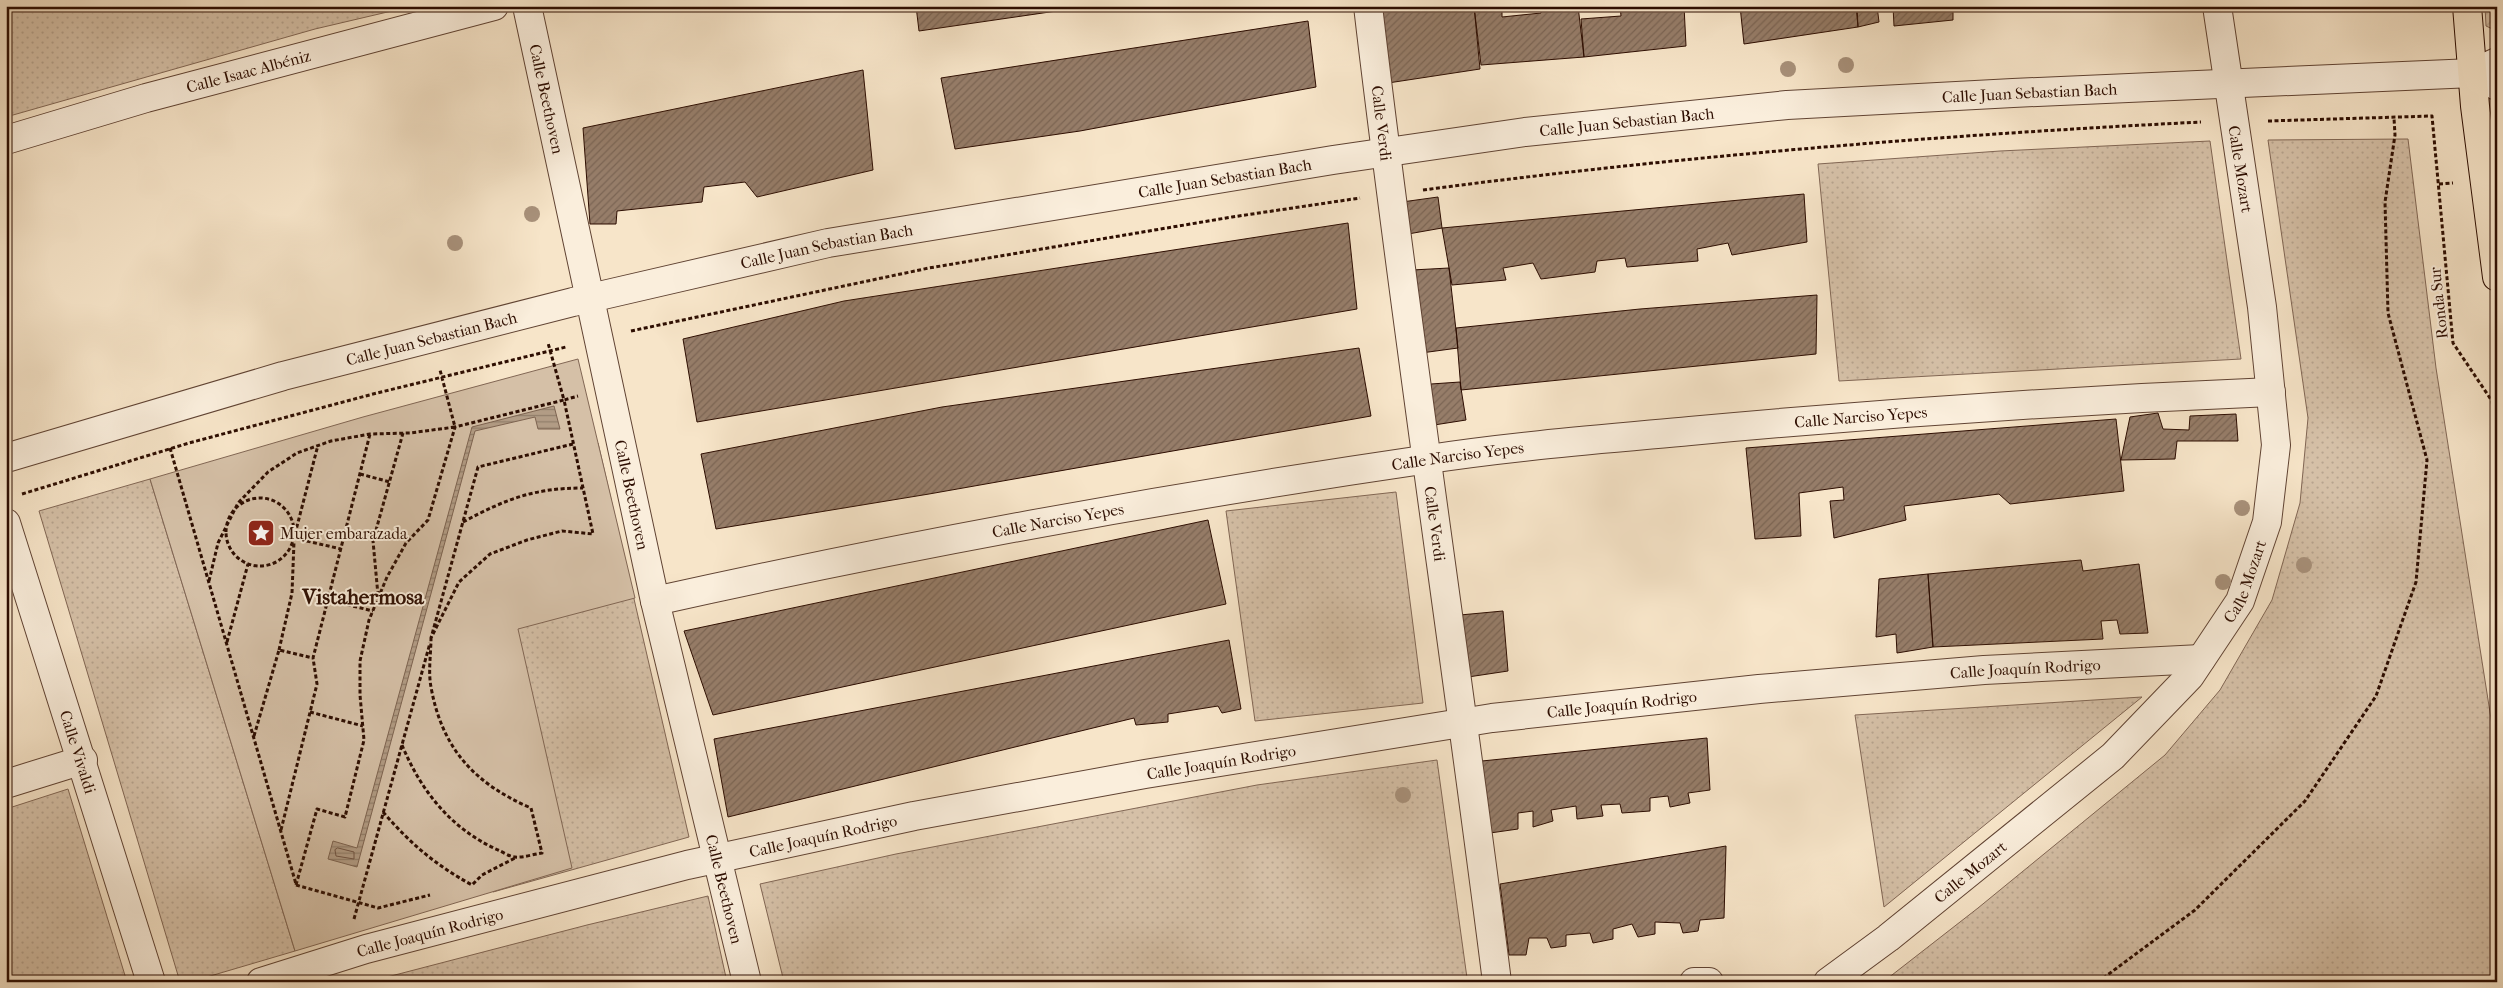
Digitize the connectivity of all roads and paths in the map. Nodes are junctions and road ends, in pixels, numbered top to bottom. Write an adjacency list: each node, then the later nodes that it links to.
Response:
1 (494, 6): 13 (street, Calle Isaac Albéniz)
2 (527, 6): 17 (street, Calle Beethoven)
3 (1368, 6): 14 (street, Calle Verdi)
4 (2216, 6): 8 (street, Calle Mozart)
5 (2467, 6): 7 (main road)
6 (2497, 62): 7 (street)
7 (2473, 73): 8 (street, Calle Juan Sebastian Bach); 9 (street); 16 (main road)
8 (2228, 83): 14 (street, Calle Juan Sebastian Bach); 25 (street, Calle Mozart)
9 (2497, 86)
10 (2394, 118): 12 (path); 30 (path, Ronda Sur); 80 (path)
11 (2209, 121): 15 (path)
12 (2262, 122)
13 (6, 140)
14 (1385, 152): 15 (street, Calle Verdi); 17 (street, Calle Juan Sebastian Bach)
15 (1391, 194): 19 (path); 35 (street, Calle Verdi)
16 (2497, 276)
17 (589, 298): 18 (street, Calle Juan Sebastian Bach); 24 (street, Calle Beethoven)
18 (541, 310): 20 (street, Calle Juan Sebastian Bach); 22 (path)
19 (627, 332)
20 (432, 338): 23 (path); 34 (street, Calle Juan Sebastian Bach)
21 (575, 345): 22 (path)
22 (550, 351): 23 (path); 26 (path)
23 (442, 377): 27 (path); 33 (path)
24 (602, 390): 26 (path); 49 (street, Calle Beethoven)
25 (2271, 392): 35 (street, Calle Narciso Yepes); 55 (street, Calle Mozart)
26 (564, 400): 27 (path); 31 (path)
27 (455, 427): 28 (path); 47 (path)
28 (403, 433): 29 (path); 37 (path)
29 (370, 434): 32 (path); 36 (path)
30 (2497, 438)
31 (573, 444): 38 (path); 41 (path)
32 (318, 445): 40 (path); 43 (path)
33 (170, 448): 39 (path); 46 (path)
34 (6, 458)
35 (1428, 459): 49 (street, Calle Narciso Yepes); 57 (street, Calle Verdi)
36 (360, 474): 37 (path); 44 (path)
37 (390, 482): 47 (path)
38 (583, 488): 41 (path); 51 (path)
39 (16, 496)
40 (230, 515): 43 (path); 45 (path); 46 (path)
41 (463, 522): 51 (path)
42 (6, 523): 61 (street, Calle Vivaldi)
43 (294, 538): 44 (path); 45 (path); 53 (path)
44 (341, 549): 48 (path)
45 (248, 564): 52 (path)
46 (209, 582): 52 (path)
47 (378, 598): 50 (path)
48 (328, 600): 50 (path); 54 (path)
49 (655, 601): 66 (street, Calle Beethoven)
50 (373, 611): 58 (path)
51 (431, 638): 60 (path); 65 (path)
52 (227, 643): 59 (path)
53 (278, 650): 54 (path); 59 (path)
54 (313, 658): 56 (path)
55 (2201, 659): 57 (street, Calle Joaquín Rodrigo); 79 (street, Calle Mozart)
56 (310, 712): 58 (path); 64 (path)
57 (1463, 723): 66 (street, Calle Joaquín Rodrigo); 76 (street, Calle Verdi)
58 (363, 726): 67 (path)
59 (254, 738): 64 (path)
60 (402, 745): 63 (path); 65 (path)
61 (83, 760): 62 (street); 73 (street, Calle Vivaldi)
62 (6, 784)
63 (383, 812): 68 (path); 71 (path)
64 (281, 830): 67 (path)
65 (515, 857): 68 (path)
66 (719, 858): 72 (street, Calle Joaquín Rodrigo); 75 (street, Calle Beethoven)
67 (296, 885): 71 (path)
68 (472, 885): 69 (path)
69 (462, 887)
70 (434, 894): 71 (path)
71 (359, 902): 72 (path)
72 (344, 955): 74 (street, Calle Joaquín Rodrigo)
73 (151, 982)
74 (260, 982)
75 (747, 982)
76 (1496, 982)
77 (1694, 982): 78 (street)
78 (1709, 982)
79 (1828, 982)
80 (2098, 982)

